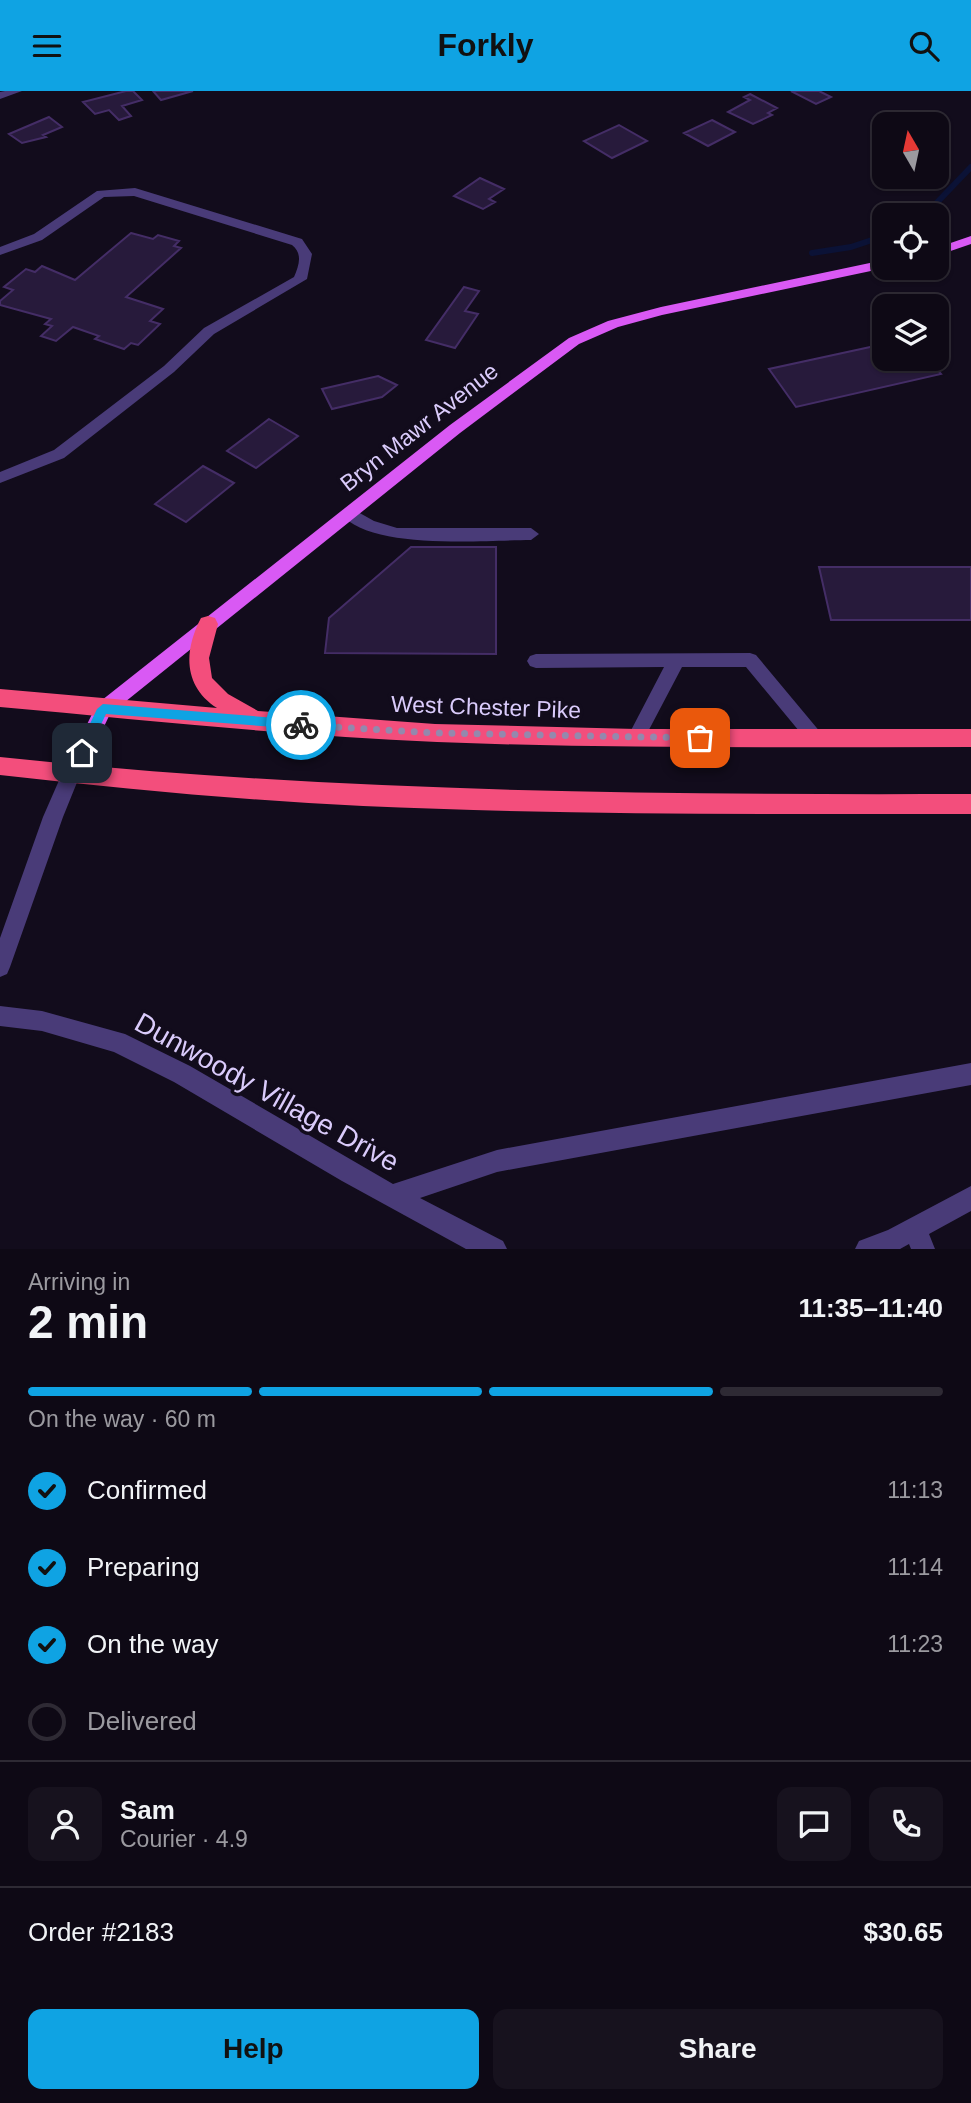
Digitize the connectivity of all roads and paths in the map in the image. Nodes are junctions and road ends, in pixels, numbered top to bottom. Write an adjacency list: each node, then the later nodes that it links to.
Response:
1 (16, 91): 2 (street)
2 (0, 96)
3 (971, 240): 4 (main road)
4 (949, 248)
5 (0, 251): 7 (street)
6 (872, 267): 8 (main road, Bryn Mawr Avenue)
7 (0, 478)
8 (349, 513): 9 (street); 10 (main road, Bryn Mawr Avenue)
9 (531, 534)
10 (208, 624): 14 (main road, Bryn Mawr Avenue); 15 (highway)
11 (677, 660): 12 (street); 16 (street); 17 (street)
12 (536, 661)
13 (0, 698): 14 (highway, West Chester Pike)
14 (103, 709): 15 (highway, West Chester Pike); 20 (main road, Bryn Mawr Avenue)
15 (262, 721): 16 (highway, West Chester Pike)
16 (636, 738): 17 (highway, West Chester Pike)
17 (815, 738): 18 (highway, West Chester Pike)
18 (971, 738)
19 (0, 766): 20 (highway)
20 (71, 775): 21 (highway); 22 (street)
21 (971, 804)
22 (0, 967)
23 (0, 1016): 25 (street, Dunwoody Village Drive)
24 (971, 1074): 25 (street)
25 (391, 1196): 28 (street, Dunwoody Village Drive)
26 (971, 1198): 27 (street)
27 (919, 1239): 29 (street)
28 (495, 1249)
29 (867, 1249)

